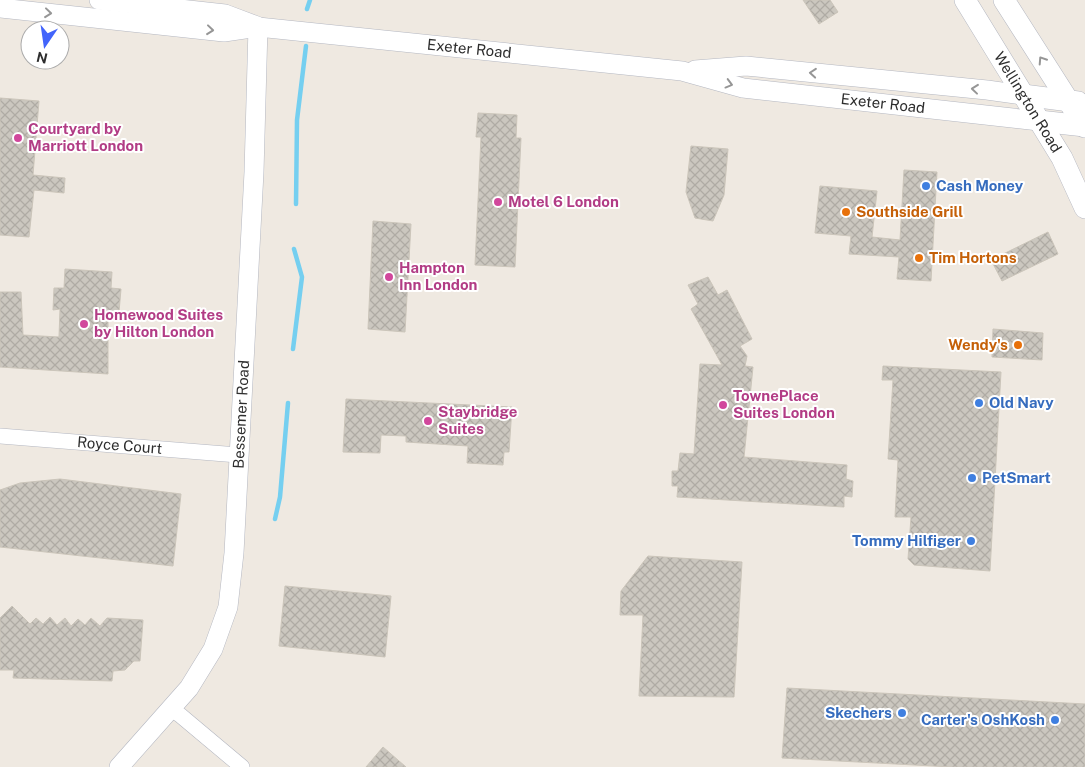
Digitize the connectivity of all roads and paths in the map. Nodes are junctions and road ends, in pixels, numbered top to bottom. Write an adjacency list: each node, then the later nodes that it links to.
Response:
1 (99, 0): 5 (street, Exeter Road)
2 (965, 0): 7 (main road, Wellington Road)
3 (1004, 0): 8 (main road, one-way to 3)
4 (0, 8): 5 (street, Exeter Road, one-way to 5)
5 (258, 27): 6 (street, Exeter Road); 14 (street, Bessemer Road)
6 (682, 71): 7 (street, Exeter Road, one-way to 6); 9 (street, Exeter Road, one-way to 9)
7 (1023, 95): 8 (main road, Exeter Road); 9 (main road, Wellington Road)
8 (1077, 102): 10 (main road)
9 (1044, 121): 10 (main road, Exeter Road); 11 (main road); 12 (main road, Wellington Road)
10 (1085, 127)
11 (1085, 173)
12 (1085, 208)
13 (0, 436): 14 (street, Royce Court)
14 (238, 455): 15 (street, Bessemer Road)
15 (171, 709): 16 (street, Bessemer Road); 17 (street)
16 (119, 767)
17 (242, 767)

